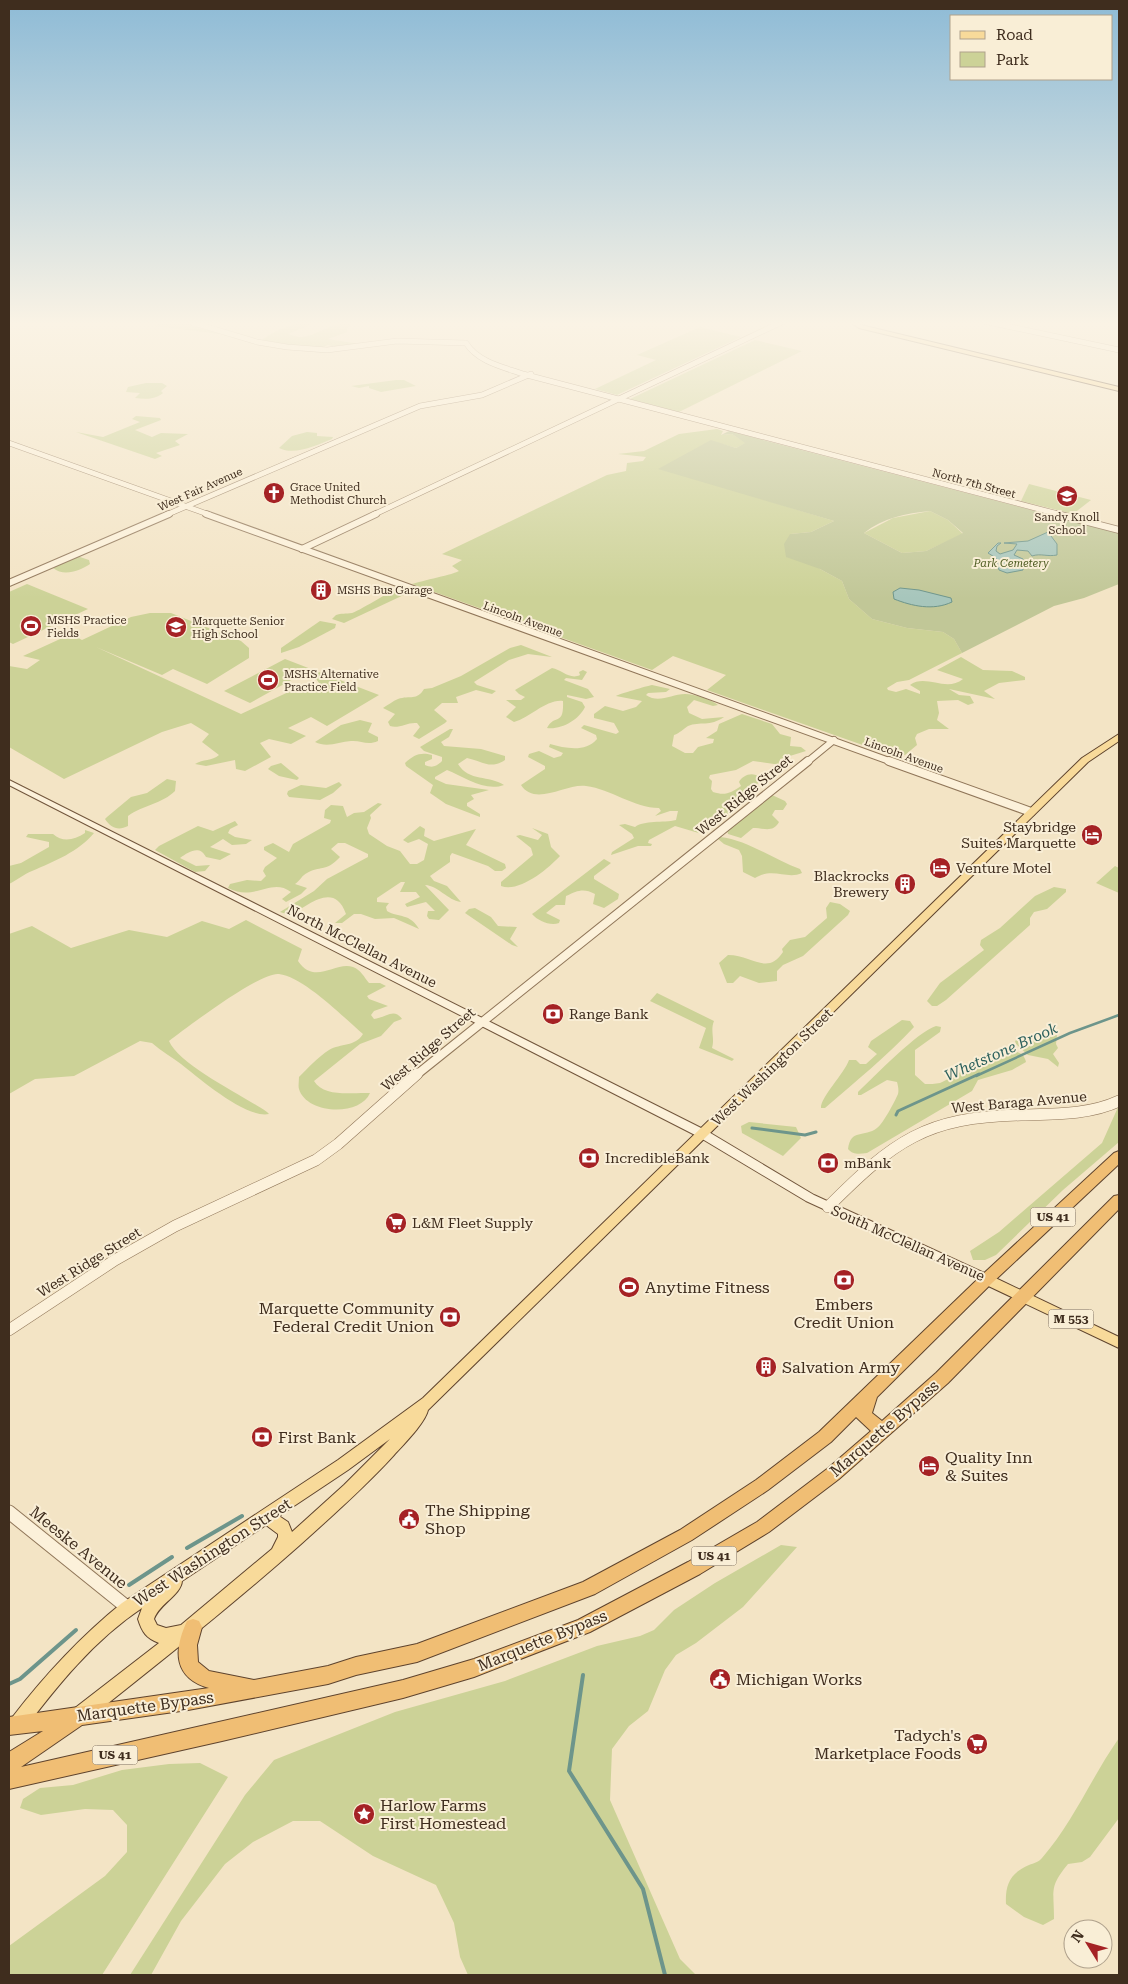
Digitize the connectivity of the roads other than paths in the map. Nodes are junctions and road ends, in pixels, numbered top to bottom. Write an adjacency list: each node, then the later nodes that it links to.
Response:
1 (402, 414): 5 (street, West Fair Avenue)
2 (589, 414): 7 (street)
3 (676, 414): 6 (street, North 7th Street)
4 (9, 443): 5 (street, Lincoln Avenue)
5 (184, 507): 7 (street, Lincoln Avenue); 8 (street, West Fair Avenue)
6 (1119, 530)
7 (302, 549): 10 (street, Lincoln Avenue)
8 (9, 583)
9 (1119, 737): 12 (main road, West Washington Street)
10 (834, 740): 12 (street, Lincoln Avenue); 13 (street, West Ridge Street)
11 (9, 782): 13 (main road, North McClellan Avenue)
12 (1031, 812): 15 (main road, West Washington Street)
13 (480, 1021): 15 (main road, North McClellan Avenue); 21 (street, West Ridge Street)
14 (1119, 1101): 18 (street, West Baraga Avenue)
15 (703, 1134): 18 (main road, South McClellan Avenue); 24 (main road, West Washington Street)
16 (1117, 1160): 19 (highway, Marquette Bypass / US 41)
17 (1119, 1200): 20 (highway, Marquette Bypass / US 41)
18 (828, 1207): 19 (main road, South McClellan Avenue)
19 (988, 1279): 20 (main road, South McClellan Avenue / M 553); 23 (highway, Marquette Bypass / US 41)
20 (1023, 1296): 22 (main road, South McClellan Avenue / M 553); 25 (highway, Marquette Bypass / US 41)
21 (9, 1330)
22 (1119, 1343)
23 (871, 1392): 25 (highway); 32 (highway, Marquette Bypass / US 41)
24 (428, 1402): 27 (main road, West Washington Street); 28 (main road, West Washington Street)
25 (884, 1429): 36 (highway, Marquette Bypass / US 41)
26 (9, 1512): 30 (street, Meeske Avenue)
27 (265, 1517): 28 (main road); 29 (main road, West Washington Street)
28 (271, 1560): 31 (main road, West Washington Street)
29 (190, 1566): 30 (main road, West Washington Street); 31 (main road)
30 (128, 1608): 34 (main road, West Washington Street)
31 (193, 1627): 32 (highway); 33 (main road, West Washington Street)
32 (257, 1687): 33 (highway, Marquette Bypass / US 41)
33 (79, 1715): 34 (highway, Marquette Bypass / US 41); 35 (highway)
34 (13, 1726)
35 (9, 1763)
36 (9, 1779)

